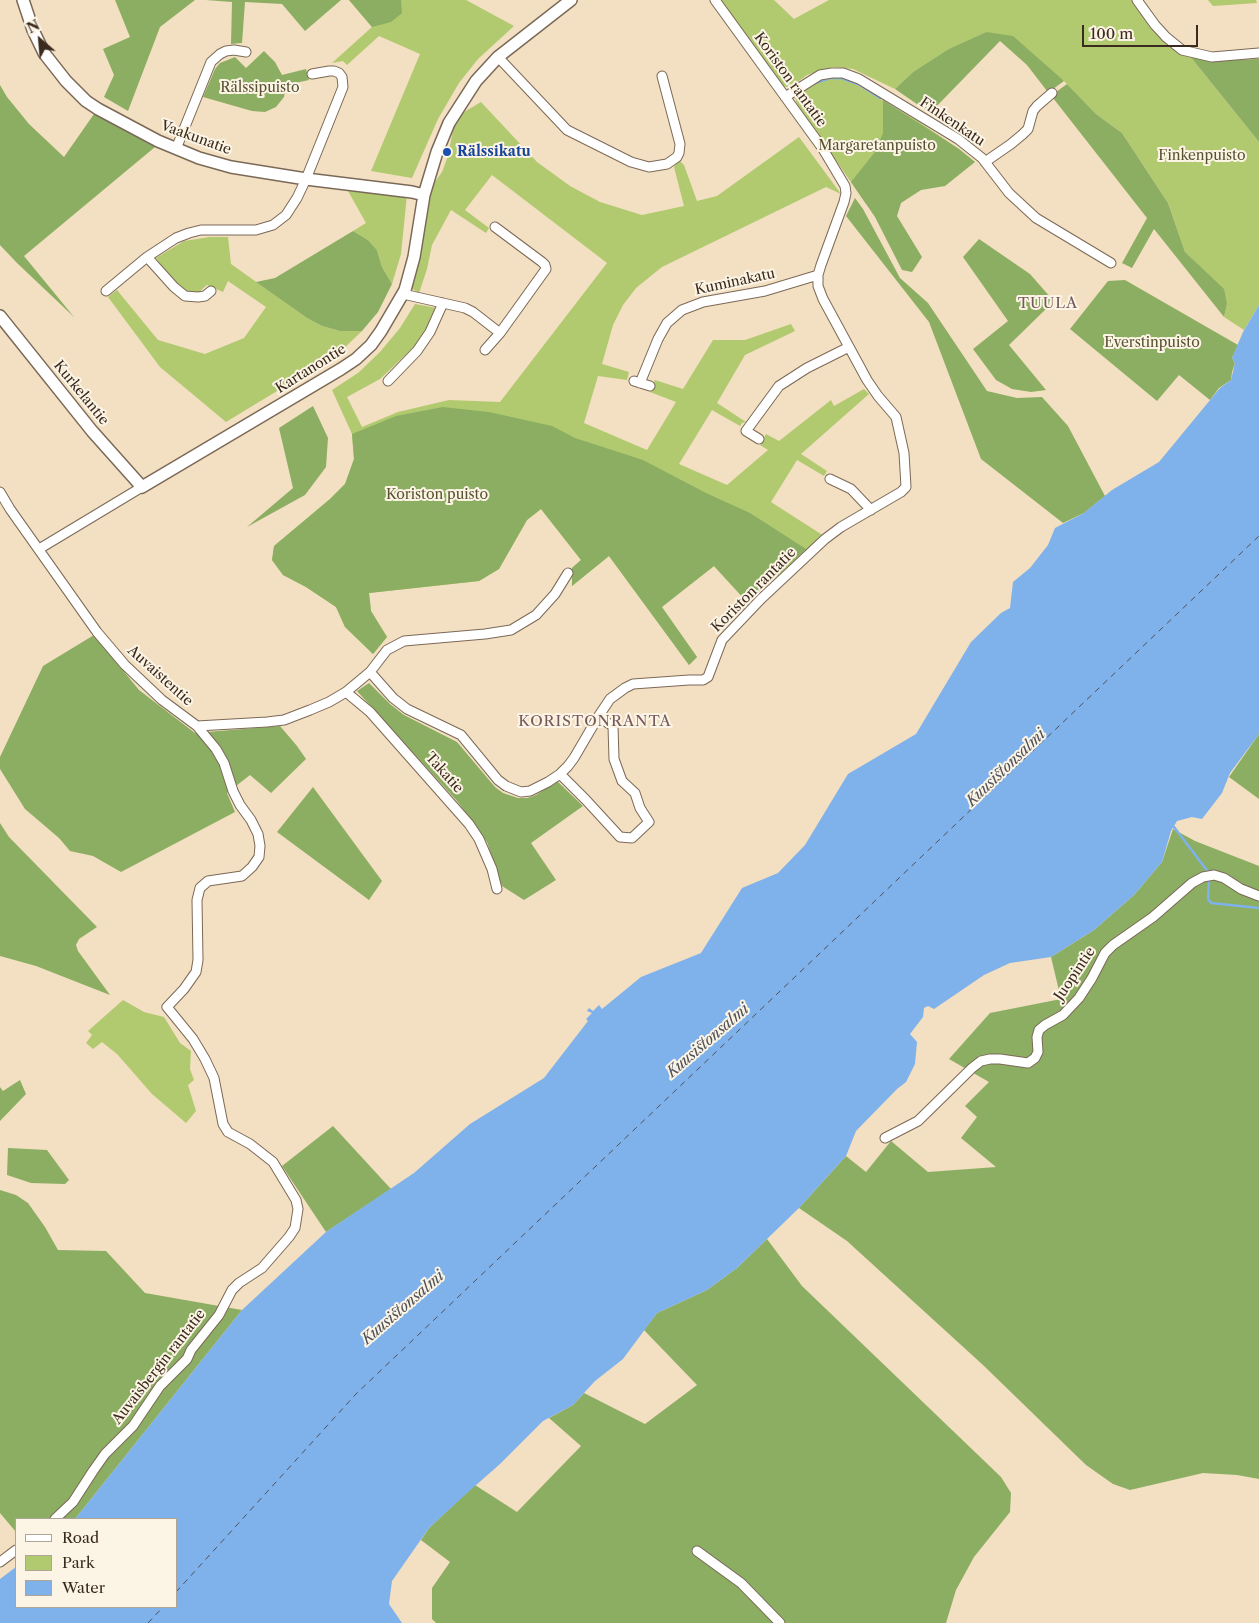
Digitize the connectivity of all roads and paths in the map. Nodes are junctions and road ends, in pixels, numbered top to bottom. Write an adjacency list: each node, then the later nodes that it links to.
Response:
1 (23, 0): 12 (street, Vaakunatie)
2 (571, 0): 7 (street, Kartanontie)
3 (715, 0): 11 (street, Koriston rantatie)
4 (1137, 0): 6 (street)
5 (246, 52): 12 (street)
6 (1259, 53)
7 (498, 56): 9 (street); 15 (street, Kartanontie)
8 (312, 74): 14 (street)
9 (662, 76)
10 (1052, 93): 13 (street)
11 (785, 97): 13 (street, Finkenkatu); 19 (street, Koriston rantatie)
12 (176, 149): 14 (street, Vaakunatie)
13 (985, 162): 18 (street, Finkenkatu)
14 (306, 179): 15 (street, Vaakunatie); 17 (street)
15 (424, 195): 22 (street, Kartanontie)
16 (495, 227): 25 (street)
17 (147, 257): 20 (street); 21 (street)
18 (1111, 263)
19 (818, 275): 26 (street, Koriston rantatie); 29 (street, Kuminakatu)
20 (106, 291)
21 (211, 291)
22 (403, 294): 23 (street); 32 (street, Kartanontie)
23 (442, 303): 25 (street); 28 (street)
24 (0, 316): 32 (street, Kurkelantie)
25 (500, 333): 27 (street)
26 (849, 347): 30 (street); 34 (street, Koriston rantatie)
27 (485, 350)
28 (388, 381)
29 (650, 386)
30 (759, 439)
31 (830, 479): 34 (street)
32 (142, 487): 35 (street, Kartanontie)
33 (0, 492): 35 (street, Auvaistentie)
34 (872, 510): 39 (street, Koriston rantatie)
35 (38, 549): 40 (street, Auvaistentie)
36 (568, 574): 37 (street)
37 (370, 672): 38 (street, Auvaistentie); 41 (street, Koriston rantatie)
38 (346, 692): 40 (street, Auvaistentie); 42 (street, Takatie)
39 (598, 717): 41 (street, Koriston rantatie); 41 (street)
40 (197, 726): 45 (street, Auvaisbergin rantatie)
41 (560, 774)
42 (497, 889)
43 (1259, 896): 44 (street, Juopintie)
44 (885, 1138)
45 (56, 1518)
46 (15, 1551): 48 (street)
47 (697, 1551): 49 (street)
48 (0, 1562)
49 (780, 1623)

